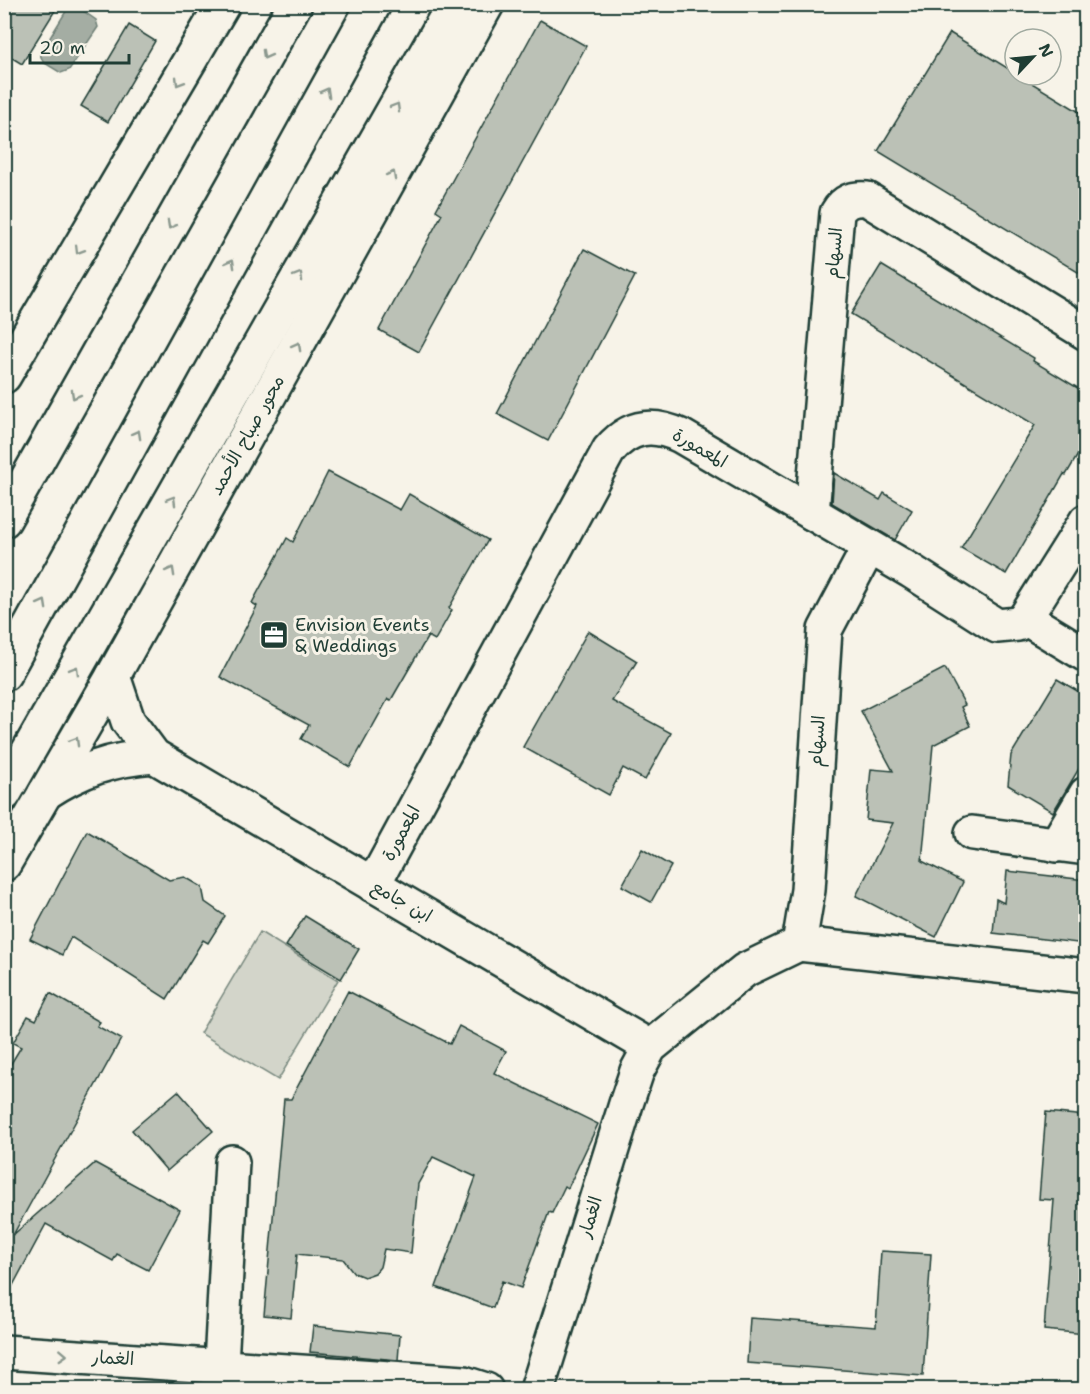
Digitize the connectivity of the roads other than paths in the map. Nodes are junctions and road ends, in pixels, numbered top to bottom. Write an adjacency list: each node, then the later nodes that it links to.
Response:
1 (295, 4): 9 (main road, one-way to 9)
2 (374, 4): 15 (main road, one-way to 2)
3 (454, 4): 19 (main road, محور صباح الأحمد, one-way to 3)
4 (487, 4): 16 (main road, محور صباح الأحمد, one-way to 4)
5 (213, 14): 7 (main road, one-way to 7)
6 (1086, 333): 8 (main road, السهام)
7 (4, 376)
8 (812, 513): 11 (main road, المعمورة); 24 (main road, المعمورة)
9 (4, 520)
10 (1086, 521): 12 (main road)
11 (869, 547): 12 (main road, المعمورة); 25 (main road, السهام)
12 (1031, 610): 13 (main road); 14 (main road)
13 (1086, 633)
14 (1086, 655)
15 (4, 674)
16 (113, 676): 17 (main road, ابن جامع); 18 (main road, محور صباح الأحمد, one-way to 16)
17 (154, 756): 18 (main road); 24 (main road, ابن جامع)
18 (45, 793): 23 (main road, محور صباح الأحمد)
19 (4, 794)
20 (1086, 794): 22 (main road)
21 (972, 833): 22 (main road)
22 (1071, 847)
23 (4, 864)
24 (373, 885): 27 (main road, ابن جامع)
25 (800, 944): 26 (main road); 27 (main road)
26 (1086, 976)
27 (650, 1047): 33 (main road, الغمار)
28 (232, 1162): 30 (main road)
29 (4, 1352): 30 (main road, الغمار, one-way to 30)
30 (221, 1365): 31 (main road, الغمار)
31 (279, 1379): 32 (main road, الغمار)
32 (486, 1389)
33 (537, 1389)

